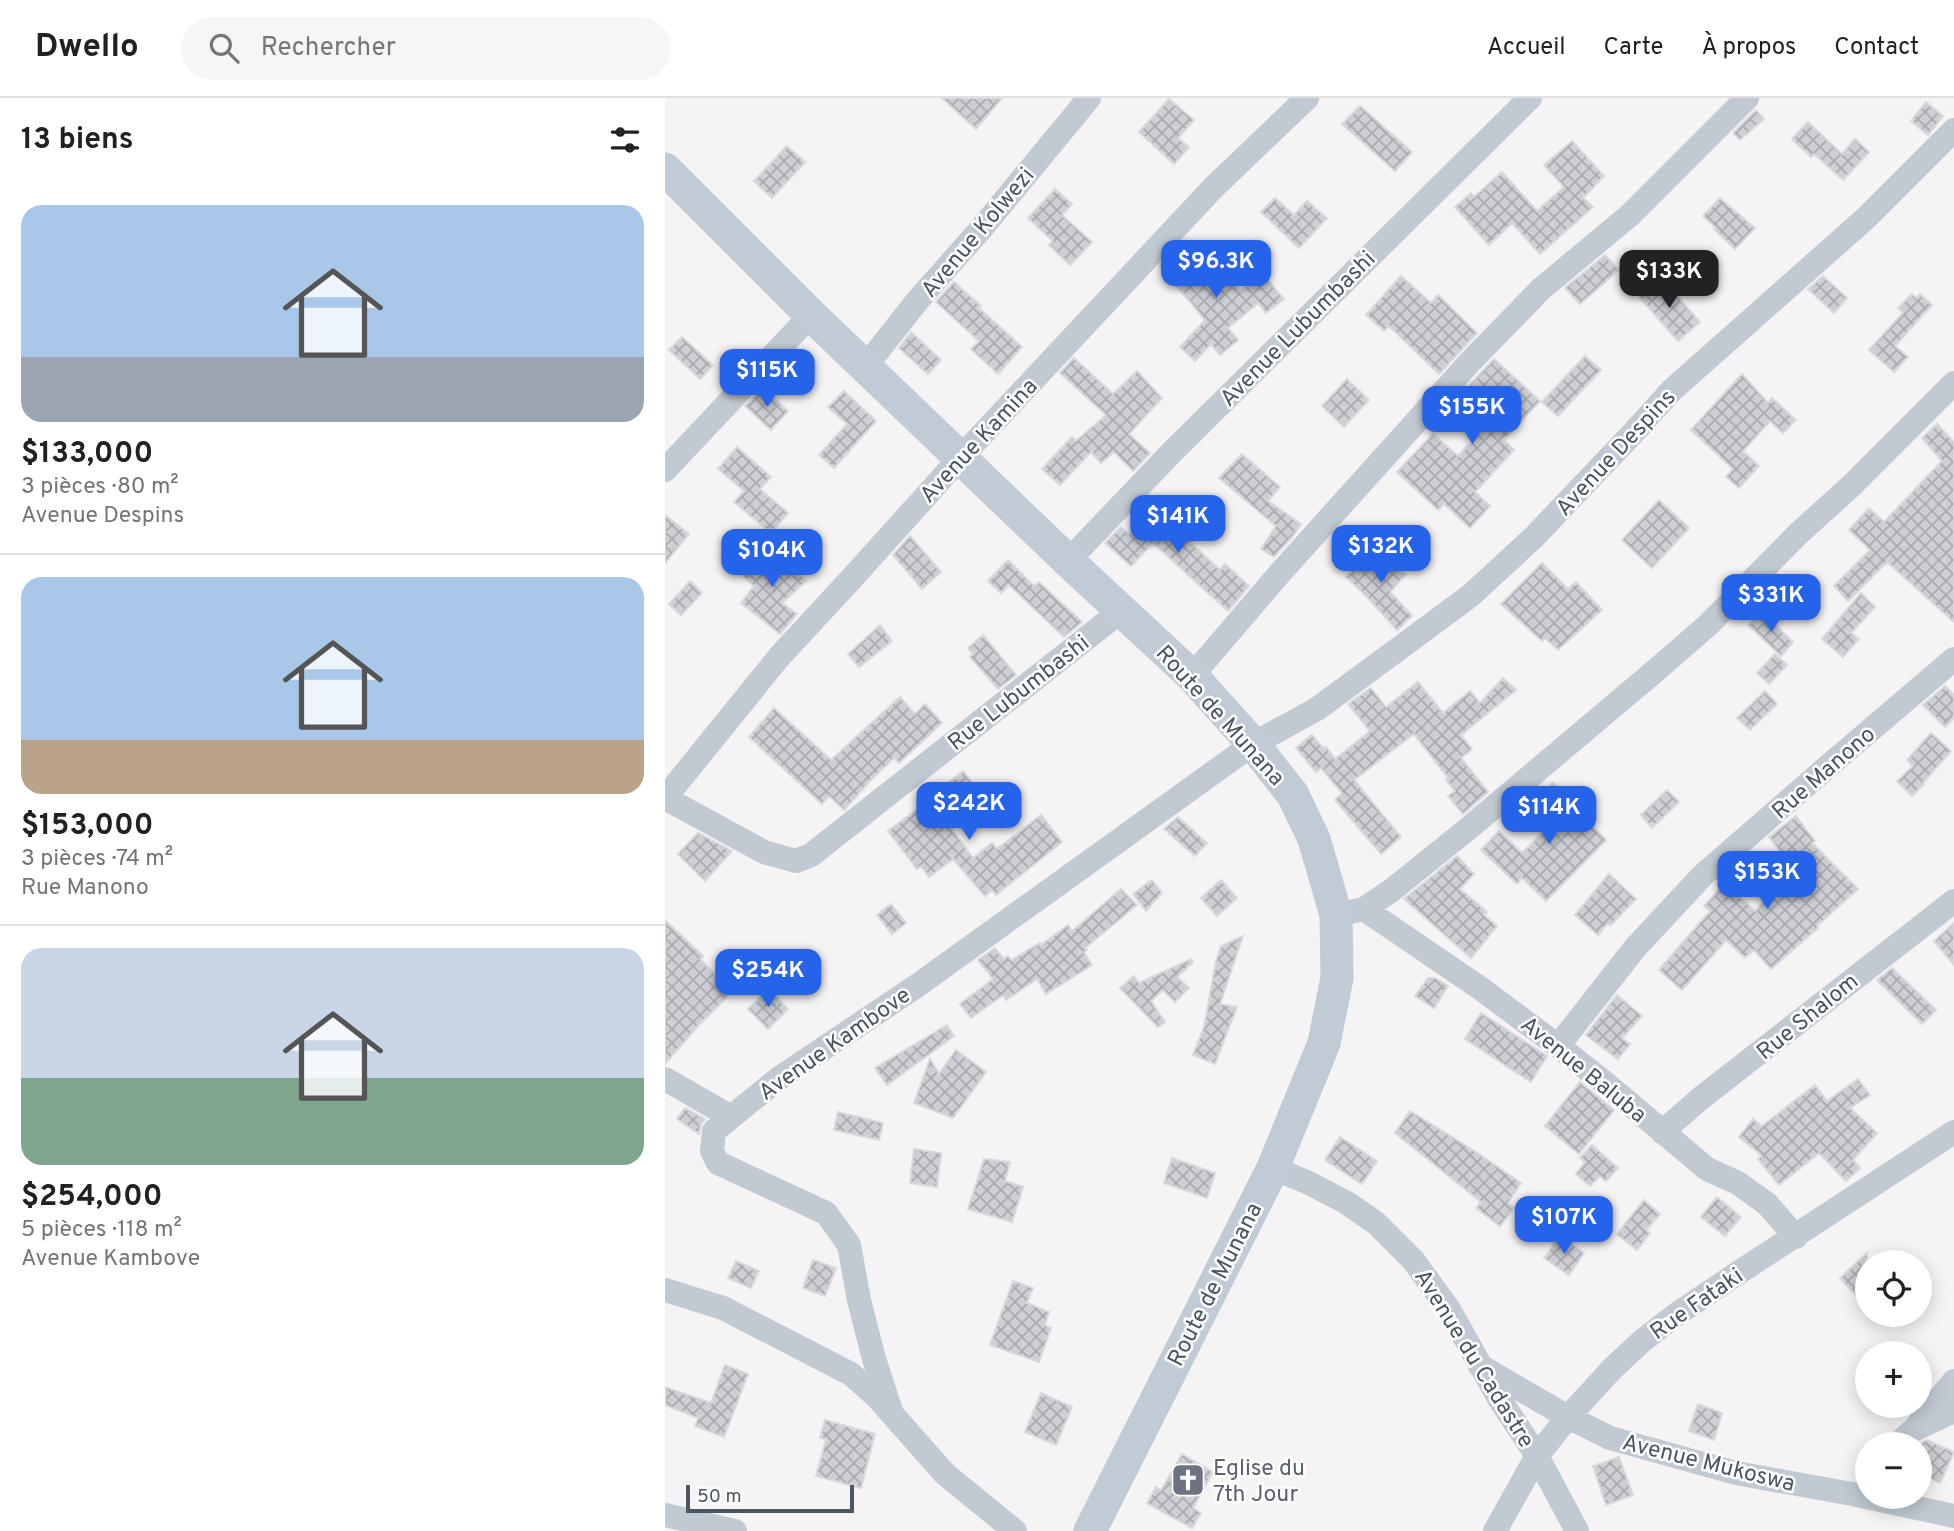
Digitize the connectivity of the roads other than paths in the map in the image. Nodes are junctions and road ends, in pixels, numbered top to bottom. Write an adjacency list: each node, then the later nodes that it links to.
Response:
1 (1089, 98): 8 (street, Avenue Kolwezi)
2 (1307, 98): 10 (street, Avenue Kamina)
3 (1530, 98): 12 (street, Avenue Lubumbashi)
4 (1747, 98): 15 (street)
5 (1954, 130): 16 (street, Avenue Despins)
6 (665, 169): 7 (main road, Route de Munana)
7 (811, 315): 8 (main road, Route de Munana); 11 (street)
8 (865, 367): 10 (main road, Route de Munana)
9 (1954, 383): 19 (street)
10 (961, 457): 12 (main road, Route de Munana); 17 (street, Avenue Kamina)
11 (665, 470)
12 (1068, 561): 13 (main road, Route de Munana)
13 (1121, 611): 15 (main road, Route de Munana); 17 (street, Rue Lubumbashi)
14 (1954, 659): 20 (street, Rue Manono)
15 (1192, 676): 16 (main road, Route de Munana)
16 (1253, 744): 19 (main road, Route de Munana); 22 (street, Avenue Kambove)
17 (665, 798)
18 (1954, 901): 23 (street, Rue Shalom)
19 (1350, 912): 20 (street, Avenue Baluba); 25 (main road, Route de Munana)
20 (1557, 1046): 23 (street, Avenue Baluba)
21 (665, 1079): 22 (street)
22 (731, 1117): 31 (street, Avenue Kambove)
23 (1662, 1132): 26 (street, Avenue Baluba)
24 (1954, 1132): 26 (street, Rue Fataki)
25 (1273, 1168): 28 (street, Avenue du Cadastre); 42 (main road, Route de Munana)
26 (1796, 1237): 32 (street, Rue Fataki)
27 (665, 1290): 31 (street)
28 (1480, 1366): 32 (street, Avenue Mukoswa); 35 (street, Avenue du Cadastre)
29 (1954, 1381): 33 (street)
30 (1954, 1411): 34 (street)
31 (892, 1414): 41 (street)
32 (1567, 1417): 35 (street, Rue Fataki); 36 (street, Avenue Mukoswa)
33 (1910, 1432)
34 (1915, 1432)
35 (1537, 1457): 43 (street, Rue Fataki); 44 (street, Avenue du Cadastre)
36 (1855, 1485)
37 (1932, 1509): 39 (street, Avenue Mukoswa)
38 (665, 1515): 40 (street)
39 (1954, 1516)
40 (735, 1531)
41 (1015, 1531)
42 (1090, 1531)
43 (1495, 1531)
44 (1577, 1531)

